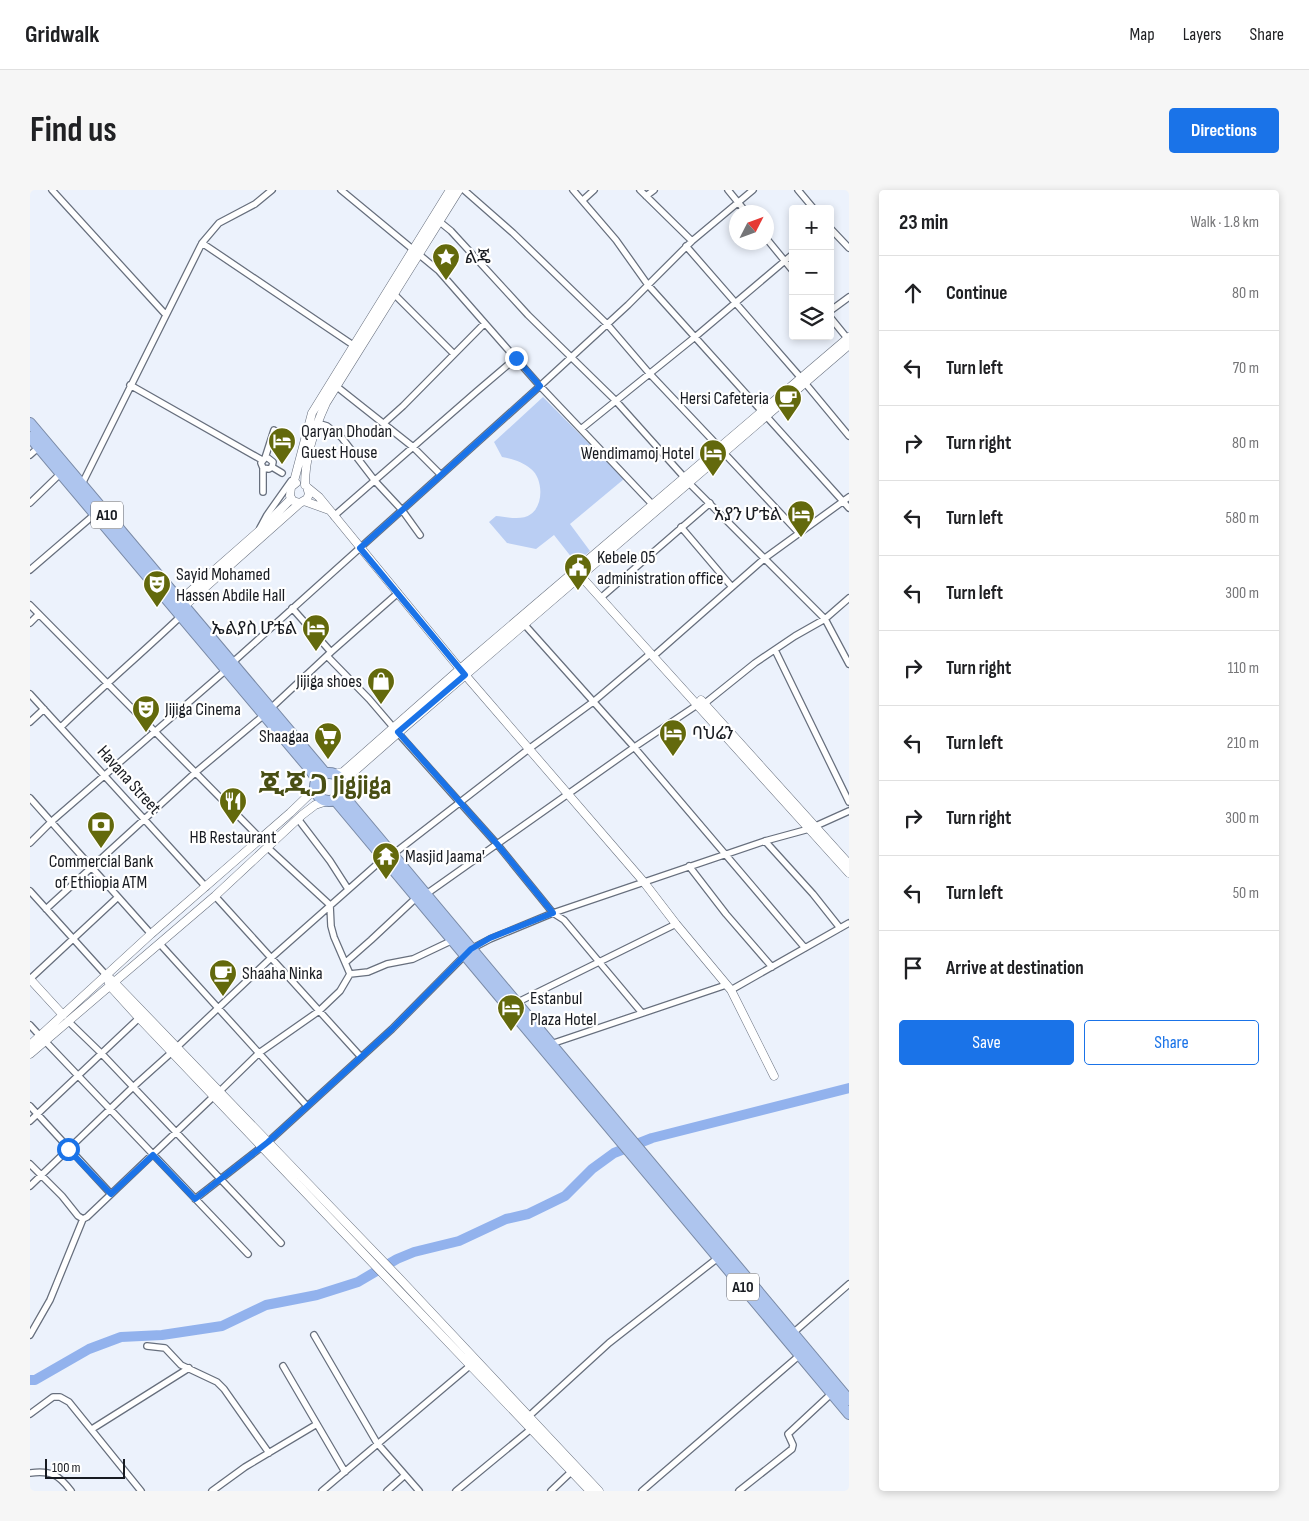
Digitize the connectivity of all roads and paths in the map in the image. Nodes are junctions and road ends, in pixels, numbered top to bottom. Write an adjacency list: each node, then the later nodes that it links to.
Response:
1 (52, 190): 35 (street)
2 (272, 190): 22 (street)
3 (341, 190): 26 (street)
4 (450, 190): 26 (main road)
5 (459, 190): 18 (main road)
6 (464, 190): 38 (street)
7 (573, 190): 15 (street)
8 (594, 190): 15 (street)
9 (640, 190): 14 (street)
10 (654, 190): 14 (street)
11 (728, 190): 16 (street)
12 (753, 190): 16 (street)
13 (798, 190): 17 (street)
14 (646, 196): 20 (street)
15 (582, 200): 30 (street)
16 (738, 203): 20 (street)
17 (811, 205)
18 (440, 222): 26 (main road); 44 (street)
19 (834, 231): 21 (street)
20 (692, 240): 23 (street)
21 (847, 241): 25 (street)
22 (202, 243): 35 (street); 41 (street)
23 (686, 246): 30 (street); 33 (street)
24 (774, 248): 28 (street)
25 (849, 248)
26 (416, 251): 31 (main road); 37 (street); 41 (main road)
27 (789, 258): 28 (street)
28 (785, 262): 29 (street); 33 (street)
29 (789, 266)
30 (648, 285): 38 (street); 39 (street)
31 (394, 294): 42 (street); 48 (main road)
32 (849, 297): 34 (street)
33 (736, 302): 39 (street); 46 (street)
34 (834, 308)
35 (166, 315): 47 (street)
36 (834, 322): 40 (street)
37 (484, 324): 42 (street); 43 (street)
38 (607, 324): 44 (street); 45 (street)
39 (695, 337): 45 (street); 51 (street)
40 (848, 340): 46 (main road)
41 (353, 345): 66 (main road)
42 (454, 353): 54 (street)
43 (516, 358): 49 (street); 60 (street)
44 (571, 358): 49 (street); 50 (street)
45 (649, 373): 50 (street); 61 (street)
46 (803, 381): 51 (main road); 58 (street)
47 (130, 385): 63 (street); 74 (street)
48 (336, 386): 53 (main road); 54 (street)
49 (540, 386): 55 (street); 69 (street)
50 (615, 400): 55 (street); 70 (street)
51 (763, 414): 61 (main road); 78 (street)
52 (30, 423): 74 (highway, A10)
53 (317, 423): 71 (street); 73 (main road)
54 (384, 423): 60 (street)
55 (581, 429): 82 (street)
56 (274, 430): 63 (street)
57 (30, 436): 59 (highway, A10)
58 (849, 436)
59 (39, 447): 62 (street); 68 (highway, A10)
60 (413, 447): 69 (street); 71 (street)
61 (722, 450): 70 (main road); 89 (street)
62 (30, 455)
63 (263, 459): 64 (street); 65 (street)
64 (272, 467): 65 (street); 67 (street)
65 (263, 468): 75 (street)
66 (296, 470): 72 (main road); 88 (street)
67 (282, 472)
68 (61, 473): 74 (highway, A10); 80 (street)
69 (441, 475): 84 (street)
70 (686, 480): 81 (street); 82 (main road); 94 (main road)
71 (375, 481): 84 (street); 85 (street)
72 (293, 485): 73 (main road); 77 (main road)
73 (306, 486): 79 (main road); 85 (main road)
74 (79, 488): 86 (highway, A10); 100 (highway, A10)
75 (263, 492)
76 (849, 497): 78 (street)
77 (291, 499): 79 (main road); 88 (main road)
78 (843, 501): 83 (street); 89 (street)
79 (302, 502): 85 (main road); 100 (main road)
80 (30, 503)
81 (710, 503): 87 (street); 92 (street)
82 (652, 504): 94 (main road)
83 (849, 508)
84 (402, 510): 90 (street); 91 (street)
85 (332, 513): 91 (main road)
86 (95, 514): 93 (street); 100 (highway, A10)
87 (681, 528): 95 (street); 97 (street)
88 (259, 531): 100 (main road)
89 (799, 533): 92 (street)
90 (420, 535)
91 (360, 548): 96 (main road); 101 (street)
92 (765, 558): 95 (street); 103 (street)
93 (30, 570)
94 (580, 571): 97 (main road); 105 (main road); 107 (main road); 111 (main road)
95 (732, 587): 107 (street)
96 (398, 593): 108 (street); 111 (main road)
97 (604, 595): 107 (main road)
98 (849, 598): 103 (street)
99 (30, 605): 102 (street)
100 (179, 608): 110 (highway, A10); 112 (street)
101 (292, 608): 108 (street); 110 (street)
102 (39, 614): 104 (street); 112 (street)
103 (825, 619): 106 (street); 109 (street)
104 (30, 623)
105 (524, 624): 111 (main road); 114 (street)
106 (775, 650): 115 (street); 131 (street)
107 (654, 653): 114 (street); 115 (main road)
108 (329, 654): 117 (street); 120 (street)
109 (849, 664)
110 (229, 667): 117 (highway, A10); 121 (street)
111 (462, 672): 120 (main road); 123 (main road)
112 (107, 683): 119 (street); 121 (street)
113 (30, 694): 116 (street, Havana Street)
114 (593, 702): 122 (street); 123 (street)
115 (700, 704): 122 (street); 136 (main road)
116 (44, 709): 118 (street); 119 (street, Havana Street)
117 (267, 712): 124 (street); 126 (highway, A10)
118 (30, 722)
119 (61, 727): 125 (street, Havana Street)
120 (396, 730): 126 (main road); 128 (main road); 130 (street)
121 (155, 731): 124 (street); 125 (street)
122 (634, 747): 127 (street); 142 (street)
123 (530, 748): 127 (main road); 130 (street)
124 (196, 772): 134 (street); 137 (street)
125 (105, 776): 134 (street, Havana Street); 135 (street)
126 (323, 779): 128 (highway, A10); 128 (highway, A10); 137 (main road)
127 (568, 794): 140 (street); 148 (main road)
128 (337, 796): 133 (main road); 143 (highway, A10)
129 (30, 798): 135 (street)
130 (460, 802): 140 (street); 143 (street)
131 (849, 802)
132 (849, 811): 136 (street)
133 (298, 819): 141 (main road); 150 (street)
134 (145, 820): 146 (street); 149 (street, Havana Street)
135 (52, 821): 139 (street); 146 (street)
136 (812, 828): 138 (street); 144 (main road); 147 (main road)
137 (260, 839): 149 (main road)
138 (765, 841): 142 (street); 160 (street)
139 (30, 843)
140 (497, 844): 153 (street); 157 (street)
141 (267, 847): 152 (main road); 155 (street)
142 (724, 854): 145 (street); 165 (street)
143 (388, 856): 150 (street); 153 (highway, A10)
144 (849, 864)
145 (689, 866): 148 (street); 170 (street)
146 (92, 868): 154 (street); 156 (street)
147 (849, 873)
148 (643, 881): 157 (street); 159 (main road)
149 (206, 887): 161 (main road)
150 (348, 889): 155 (street)
151 (30, 892): 156 (street)
152 (214, 896): 164 (main road); 167 (street)
153 (421, 896): 163 (highway, A10); 166 (highway, A10); 168 (street)
154 (118, 897): 161 (street); 162 (street)
155 (330, 905): 167 (street); 168 (street)
156 (46, 909): 162 (street)
157 (553, 913): 166 (street); 169 (street)
158 (849, 923): 160 (street)
159 (676, 924): 169 (street); 175 (main road)
160 (840, 928): 165 (street)
161 (151, 934): 172 (main road)
162 (74, 939): 172 (street); 173 (street)
163 (453, 940): 166 (highway, A10); 171 (street)
164 (160, 944): 174 (main road); 177 (street)
165 (805, 948): 170 (street)
166 (468, 952): 176 (highway, A10); 190 (street); 200 (highway, A10)
167 (271, 958): 177 (street); 178 (street)
168 (346, 962): 171 (street)
169 (601, 962): 176 (street); 179 (street)
170 (772, 967): 175 (street)
171 (350, 974): 178 (street)
172 (106, 975): 174 (main road); 180 (main road)
173 (31, 982): 180 (main road)
174 (112, 984): 180 (main road); 181 (main road); 186 (main road)
175 (729, 988): 179 (street); 192 (main road)
176 (516, 1003): 184 (highway, A10)
177 (218, 1007): 186 (street); 189 (street)
178 (318, 1011): 189 (street); 190 (street)
179 (642, 1013): 184 (street)
180 (66, 1018): 183 (main road); 187 (street)
181 (139, 1018): 186 (main road); 187 (street)
182 (30, 1025): 183 (street)
183 (42, 1038): 185 (main road); 188 (main road); 191 (street)
184 (551, 1044): 200 (highway, A10)
185 (30, 1045)
186 (175, 1050): 193 (street); 194 (main road)
187 (101, 1053): 191 (street); 193 (street)
188 (30, 1054)
189 (260, 1054): 194 (street); 196 (street)
190 (361, 1057): 196 (street)
191 (77, 1075): 197 (street); 198 (street)
192 (774, 1076)
193 (133, 1087): 197 (street); 201 (street)
194 (217, 1094): 201 (street); 202 (main road)
195 (30, 1106): 198 (street)
196 (307, 1106): 202 (street)
197 (110, 1109): 203 (street); 204 (street)
198 (37, 1114): 199 (street); 203 (street)
199 (30, 1121)
200 (614, 1126): 205 (highway, A10)
201 (176, 1132): 204 (street); 208 (street)
202 (265, 1144): 208 (street); 222 (main road)
203 (68, 1149): 207 (street); 210 (street)
204 (153, 1155): 210 (street); 211 (street)
205 (640, 1157): 215 (highway, A10); 217 (highway, A10)
206 (30, 1164): 207 (street)
207 (41, 1175): 209 (street); 212 (street)
208 (220, 1178): 211 (street); 213 (street)
209 (30, 1186)
210 (111, 1194): 212 (street)
211 (195, 1199): 214 (street)
212 (83, 1219): 218 (street)
213 (281, 1243)
214 (248, 1254)
215 (719, 1257): 221 (highway, A10); 229 (street)
216 (849, 1284): 217 (street)
217 (793, 1333): 221 (highway, A10)
218 (30, 1335)
219 (314, 1335): 233 (street)
220 (147, 1346): 224 (street)
221 (803, 1353): 225 (highway, A10); 226 (highway, A10); 250 (street)
222 (473, 1363): 229 (main road); 232 (main road); 233 (street)
223 (283, 1366): 230 (street)
224 (189, 1368): 231 (street); 234 (street)
225 (832, 1393): 228 (highway, A10); 251 (street)
226 (849, 1400)
227 (31, 1411): 231 (street)
228 (849, 1414)
229 (528, 1417): 249 (main road)
230 (317, 1424): 234 (street); 236 (street)
231 (92, 1429): 241 (street)
232 (531, 1430): 237 (main road); 246 (street)
233 (377, 1443): 236 (street); 239 (street)
234 (269, 1452): 242 (street)
235 (30, 1469): 238 (street)
236 (345, 1472): 243 (street)
237 (571, 1472): 247 (street); 248 (main road)
238 (30, 1473): 240 (street)
239 (405, 1475): 244 (street); 245 (street)
240 (71, 1491)
241 (141, 1491)
242 (212, 1491)
243 (322, 1491)
244 (387, 1491)
245 (419, 1491)
246 (456, 1491)
247 (551, 1491)
248 (590, 1491)
249 (599, 1491)
250 (642, 1491)
251 (739, 1491)

